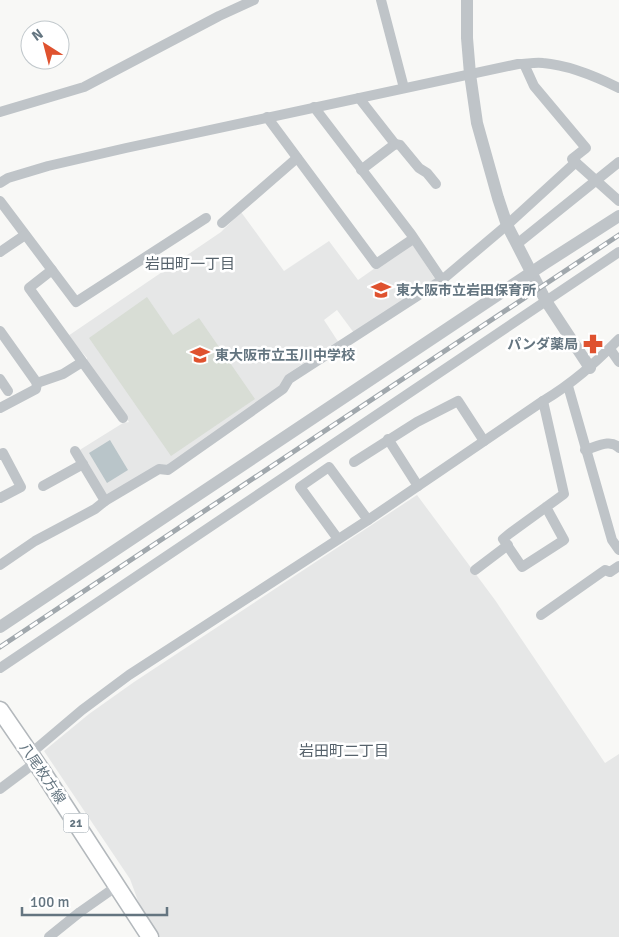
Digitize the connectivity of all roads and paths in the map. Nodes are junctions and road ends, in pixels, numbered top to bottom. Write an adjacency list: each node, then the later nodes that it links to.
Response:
1 (254, 0): 10 (street)
2 (381, 0): 6 (street)
3 (467, 0): 5 (street)
4 (524, 64): 5 (street); 7 (street); 14 (street)
5 (470, 74): 6 (street); 25 (street)
6 (404, 88): 8 (street)
7 (619, 88)
8 (359, 98): 9 (street); 12 (street)
9 (314, 107): 11 (street); 16 (street)
10 (0, 112)
11 (267, 117): 13 (street); 18 (street)
12 (395, 144): 16 (street); 19 (street)
13 (297, 158): 24 (street); 27 (street)
14 (576, 162): 17 (street); 25 (street)
15 (619, 162): 17 (street)
16 (361, 170): 27 (street)
17 (596, 179): 21 (street); 28 (street)
18 (0, 183)
19 (436, 184)
20 (0, 201): 26 (street)
21 (619, 202)
22 (619, 216): 32 (street)
23 (206, 218): 31 (street)
24 (222, 222)
25 (507, 225): 28 (street); 33 (street)
26 (25, 235): 29 (street); 31 (street)
27 (413, 239): 33 (street)
28 (517, 244): 32 (street)
29 (0, 252)
30 (619, 252): 34 (street)
31 (52, 270): 47 (street)
32 (531, 273): 34 (street); 70 (street)
33 (442, 280): 59 (street)
34 (546, 301): 40 (street); 71 (street)
35 (0, 331): 42 (street)
36 (619, 339): 37 (street)
37 (610, 349): 38 (street); 40 (street)
38 (619, 362)
39 (79, 364): 42 (street)
40 (590, 368): 43 (street)
41 (0, 379): 44 (street)
42 (37, 383): 46 (street)
43 (568, 386): 45 (street); 51 (street)
44 (8, 391)
45 (542, 401): 49 (street); 60 (street)
46 (0, 408)
47 (123, 418)
48 (388, 439): 49 (street); 54 (street); 57 (street)
49 (484, 441): 57 (street)
50 (619, 448): 51 (street)
51 (585, 450): 62 (street)
52 (76, 451): 55 (street)
53 (0, 455): 58 (street)
54 (354, 462)
55 (83, 464): 56 (street); 59 (street)
56 (43, 486)
57 (418, 486): 61 (street)
58 (0, 498)
59 (105, 500): 66 (street)
60 (546, 507): 64 (street); 64 (street)
61 (368, 520): 63 (street); 63 (street)
62 (615, 537): 65 (street)
63 (338, 539): 73 (street)
64 (508, 545): 68 (street)
65 (619, 550)
66 (0, 565)
67 (619, 566): 69 (street)
68 (475, 570)
69 (540, 615)
70 (0, 627)
71 (0, 668)
72 (0, 710): 73 (main road, 八尾枚方線 / 21)
73 (33, 758): 74 (street); 75 (main road, 八尾枚方線 / 21)
74 (0, 789)
75 (117, 886): 76 (street); 77 (main road, 八尾枚方線 / 21)
76 (49, 937)
77 (150, 937)

